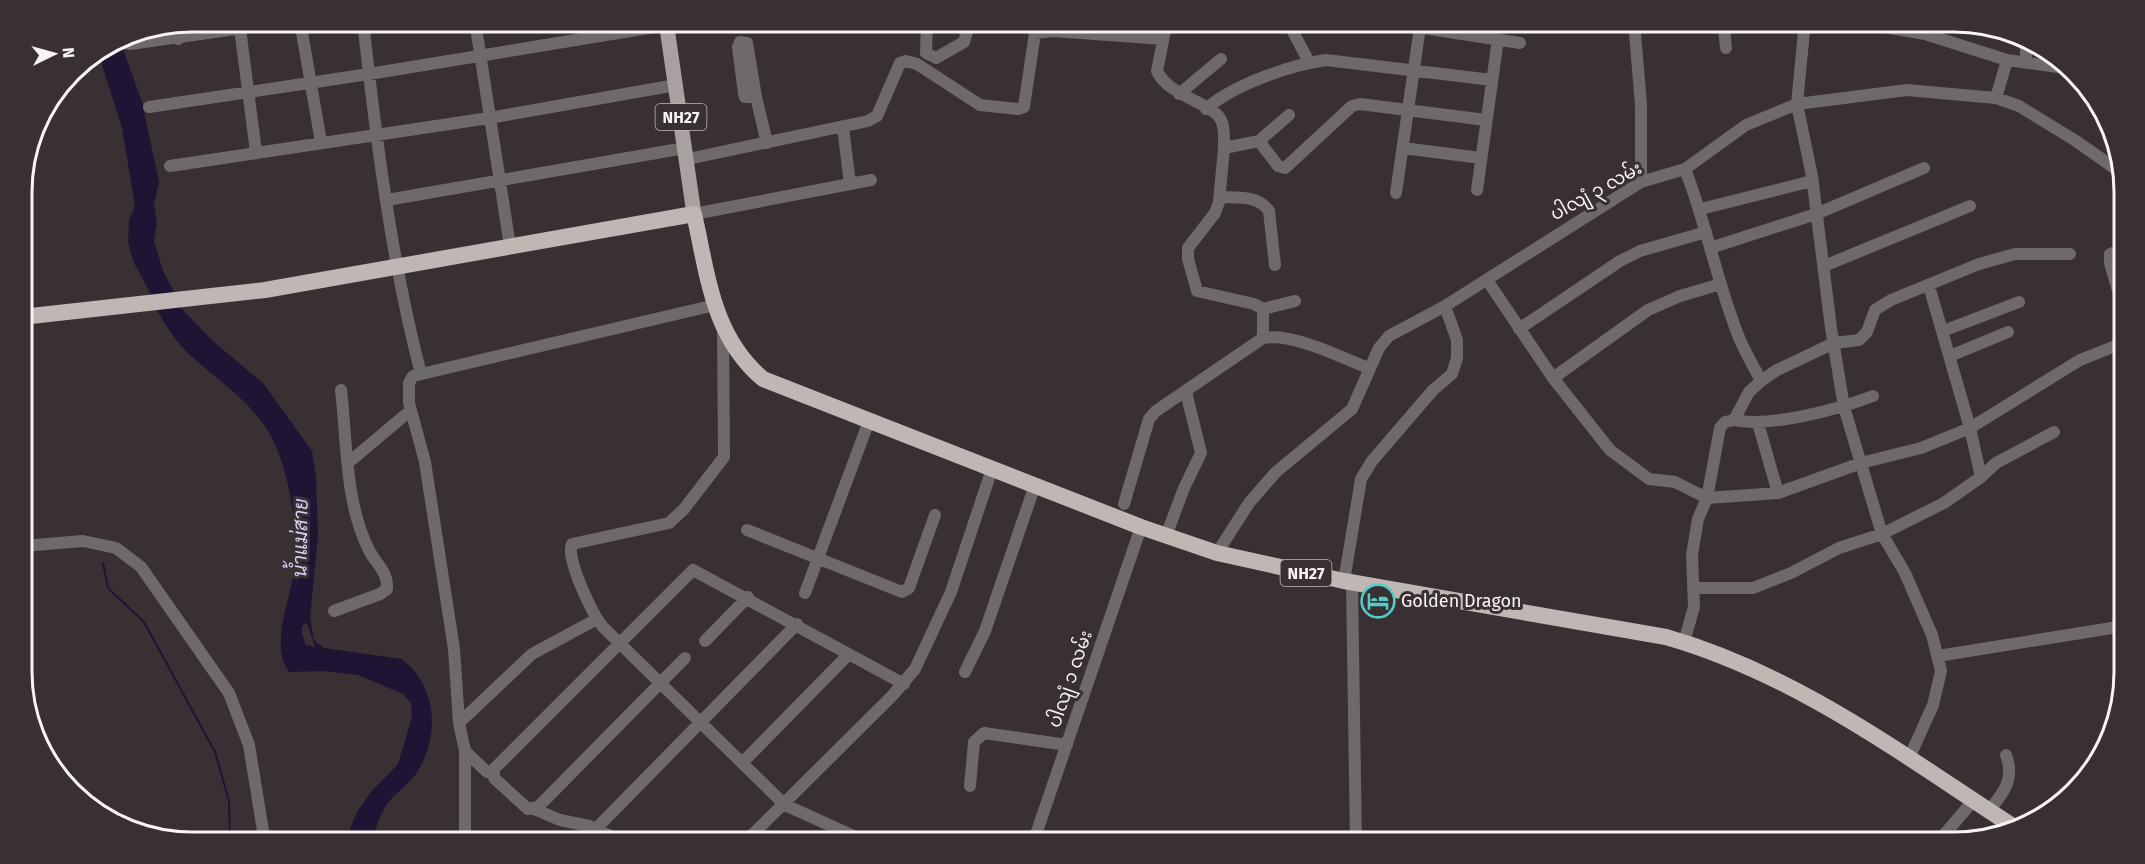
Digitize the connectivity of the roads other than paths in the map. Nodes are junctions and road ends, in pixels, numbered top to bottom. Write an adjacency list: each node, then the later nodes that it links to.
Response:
1 (211, 32): 24 (street)
2 (241, 32): 44 (street)
3 (302, 32): 42 (street)
4 (364, 32): 40 (street)
5 (477, 32): 31 (street)
6 (616, 32): 31 (street)
7 (668, 32): 43 (main road, NH27)
8 (926, 32): 32 (street)
9 (966, 32): 32 (street)
10 (1038, 32): 35 (street)
11 (1091, 32): 23 (street)
12 (1110, 32): 23 (street)
13 (1165, 32): 25 (street)
14 (1293, 32): 36 (street)
15 (1418, 32): 39 (street)
16 (1452, 32): 26 (street)
17 (1635, 32): 72 (street)
18 (1724, 32): 29 (street)
19 (1804, 32): 48 (street)
20 (1914, 32): 22 (street)
21 (177, 33): 24 (street)
22 (1925, 34): 34 (street)
23 (1109, 35): 25 (street)
24 (178, 39): 28 (street)
25 (1163, 39): 45 (street)
26 (1498, 39): 27 (street); 41 (street)
27 (1520, 43)
28 (130, 44)
29 (1726, 48)
30 (2026, 49): 37 (street)
31 (480, 56): 40 (street); 53 (street)
32 (930, 57): 35 (street)
33 (1221, 59): 45 (street)
34 (2007, 60): 37 (street); 47 (street)
35 (906, 62): 55 (street)
36 (1309, 62): 39 (street); 50 (street)
37 (2026, 63): 38 (street)
38 (2053, 66)
39 (1414, 70): 41 (street); 51 (street)
40 (369, 74): 42 (street); 56 (street)
41 (1492, 80): 54 (street)
42 (310, 82): 44 (street); 58 (street)
43 (676, 85): 53 (street); 63 (main road, NH27)
44 (248, 91): 49 (street); 62 (street)
45 (1179, 94): 50 (street)
46 (756, 97): 59 (street)
47 (1996, 98): 48 (street, ပါလျံ ၃ လမ်း); 66 (street, ပါလျံ ၃ လမ်း)
48 (1797, 104): 68 (street, ပါလျံ ၃ လမ်း); 71 (street)
49 (149, 107)
50 (1206, 109): 60 (street)
51 (1407, 110): 54 (street); 57 (street); 61 (street)
52 (1289, 115): 57 (street)
53 (489, 118): 56 (street); 69 (street)
54 (1486, 120): 64 (street)
55 (843, 127): 59 (street); 73 (street)
56 (376, 134): 58 (street); 77 (street)
57 (1259, 141): 60 (street)
58 (321, 142): 62 (street)
59 (767, 143): 63 (street)
60 (1224, 148): 76 (street)
61 (1403, 148): 64 (street); 75 (street)
62 (256, 152): 65 (street)
63 (686, 154): 69 (street); 80 (main road, NH27)
64 (1481, 158): 74 (street)
65 (170, 165)
66 (2111, 166)
67 (1924, 168): 81 (street)
68 (1685, 169): 72 (street, ပါလျံ ၃ လမ်း); 79 (street)
69 (499, 180): 77 (street); 83 (street)
70 (872, 180): 73 (street)
71 (1812, 181): 79 (street); 81 (street)
72 (1641, 182): 91 (street, ပါလျံ ၃ လမ်း)
73 (850, 184): 80 (street)
74 (1477, 190)
75 (1396, 193)
76 (1220, 196): 87 (street); 98 (street)
77 (387, 200): 88 (street)
78 (1970, 206): 89 (street)
79 (1701, 209): 82 (street)
80 (694, 214): 83 (highway); 96 (highway, NH27)
81 (1816, 214): 84 (street); 89 (street)
82 (1706, 232): 84 (street); 100 (street)
83 (510, 246): 88 (highway)
84 (1710, 248): 92 (street)
85 (2114, 252): 90 (street)
86 (2070, 254): 93 (street)
87 (1275, 265)
88 (397, 266): 99 (highway); 109 (street)
89 (1824, 266): 105 (street)
90 (2114, 271)
91 (1487, 280): 97 (street, ပါလျံ ၃ လမ်း); 100 (street)
92 (1721, 284): 110 (street); 111 (street)
93 (1929, 286): 102 (street); 105 (street)
94 (1295, 301): 98 (street)
95 (2019, 302): 102 (street)
96 (715, 305): 101 (highway, NH27); 109 (street)
97 (1445, 306): 108 (street, ပါလျံ ၃ လမ်း); 138 (street)
98 (1263, 309): 104 (street)
99 (32, 316)
100 (1519, 329): 110 (street)
101 (723, 330): 118 (highway, NH27); 143 (street)
102 (1942, 331): 107 (street)
103 (2007, 332): 107 (street)
104 (1263, 338): 108 (street); 113 (street)
105 (1834, 343): 111 (street); 115 (street)
106 (2114, 347): 120 (street)
107 (1950, 356): 120 (street)
108 (1369, 368): 136 (street, ပါလျံ ၃ လမ်း)
109 (421, 374): 116 (street)
110 (1553, 378): 128 (street)
111 (1761, 381): 117 (street)
112 (342, 390): 122 (street)
113 (1185, 392): 129 (street); 134 (street)
114 (1873, 396): 115 (street)
115 (1844, 407): 119 (street); 123 (street)
116 (411, 410): 122 (street); 156 (street)
117 (1734, 420): 119 (street); 128 (street)
118 (869, 421): 124 (highway, NH27); 137 (street)
119 (1758, 423): 127 (street)
120 (1970, 428): 123 (street); 125 (street)
121 (2054, 432): 125 (street)
122 (348, 463): 142 (street)
123 (1861, 464): 127 (street); 133 (street)
124 (992, 469): 126 (highway, NH27); 154 (street)
125 (1982, 477): 133 (street)
126 (1035, 485): 131 (highway, NH27); 152 (street)
127 (1778, 493): 128 (street)
128 (1707, 498): 139 (street)
129 (1124, 504)
130 (935, 514): 137 (street)
131 (1140, 527): 134 (highway, NH27); 157 (street, ပါလျံ ၁ လမ်း)
132 (747, 530): 137 (street)
133 (1882, 534): 139 (street); 150 (street)
134 (1166, 536): 136 (highway, NH27)
135 (32, 545): 170 (street)
136 (1217, 553): 138 (highway, NH27)
137 (818, 558): 140 (street)
138 (1348, 582): 147 (highway, NH27); 177 (street)
139 (1694, 588): 147 (street)
140 (805, 593)
141 (748, 597): 144 (street); 146 (street); 148 (street)
142 (334, 611)
143 (597, 619): 148 (street); 156 (street)
144 (797, 624): 149 (street); 155 (street)
145 (2114, 628): 150 (street)
146 (705, 641)
147 (1684, 642): 160 (highway, NH27)
148 (619, 644): 153 (street); 162 (street)
149 (849, 654): 154 (street); 161 (street)
150 (1938, 656): 160 (street)
151 (685, 658): 153 (street)
152 (965, 672)
153 (661, 682): 155 (street); 166 (street)
154 (904, 684): 165 (street)
155 (702, 722): 161 (street); 169 (street)
156 (459, 723): 158 (street)
157 (1066, 746): 163 (street); 176 (street, ပါလျံ ၁ လမ်း)
158 (465, 751): 162 (street); 171 (street)
159 (2006, 755): 167 (street)
160 (1910, 756): 164 (highway, NH27)
161 (742, 763): 165 (street)
162 (492, 773): 166 (street)
163 (970, 786)
164 (1973, 801): 167 (highway, NH27); 178 (street)
165 (784, 805): 174 (street); 175 (street)
166 (534, 809): 169 (street)
167 (1989, 811): 168 (highway, NH27)
168 (2007, 823)
169 (595, 829): 172 (street); 173 (street)
170 (263, 832)
171 (465, 832)
172 (592, 832)
173 (601, 832)
174 (756, 832)
175 (844, 832)
176 (1037, 832)
177 (1356, 832)
178 (1946, 832)

